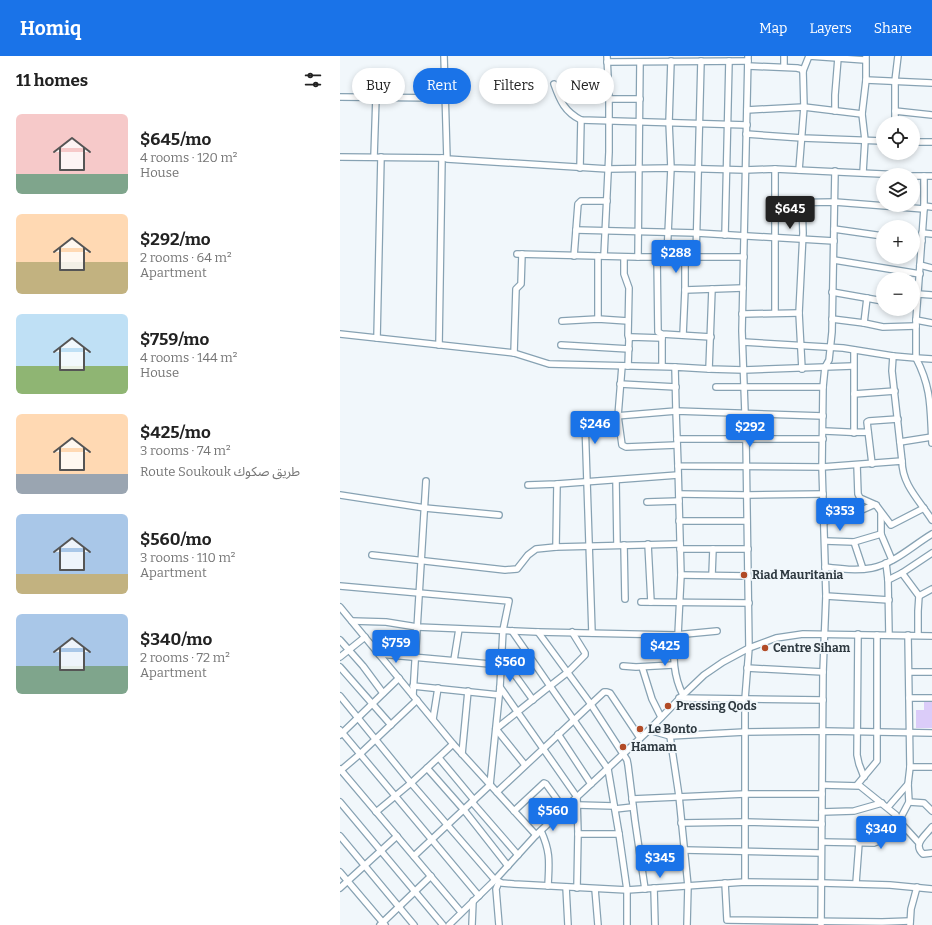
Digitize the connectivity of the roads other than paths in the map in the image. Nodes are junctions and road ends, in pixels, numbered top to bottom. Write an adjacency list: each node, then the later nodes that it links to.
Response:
1 (444, 56): 14 (street)
2 (784, 56): 13 (street)
3 (809, 56): 5 (street); 15 (street)
4 (898, 56): 17 (street)
5 (838, 58): 6 (street); 29 (street)
6 (866, 58): 16 (street)
7 (607, 59): 8 (street)
8 (637, 60): 9 (street); 23 (street)
9 (667, 60): 10 (street); 37 (street)
10 (701, 61): 11 (street); 38 (street)
11 (730, 61): 12 (street); 39 (street)
12 (748, 61): 13 (street); 28 (street)
13 (784, 67): 15 (street)
14 (444, 68)
15 (803, 71): 27 (street)
16 (866, 80): 17 (street); 31 (street)
17 (895, 82): 18 (street); 30 (street)
18 (932, 83)
19 (554, 84): 34 (street)
20 (340, 97): 21 (street)
21 (352, 97)
22 (614, 99): 23 (street)
23 (640, 99): 36 (street)
24 (376, 104): 48 (street)
25 (446, 104): 50 (street)
26 (609, 104): 35 (street)
27 (804, 107): 28 (street); 29 (street); 42 (street)
28 (747, 110): 40 (street)
29 (835, 111): 31 (street)
30 (895, 111): 32 (street); 33 (street)
31 (862, 114): 43 (street)
32 (932, 115)
33 (895, 116)
34 (581, 120): 35 (street); 51 (street)
35 (609, 121): 36 (street); 55 (street)
36 (640, 121): 37 (street); 52 (street)
37 (669, 122): 38 (street); 53 (street)
38 (700, 124): 39 (street); 54 (street)
39 (727, 124): 40 (street); 57 (street)
40 (747, 125): 41 (street)
41 (746, 134): 42 (street); 58 (street)
42 (802, 138): 43 (street); 59 (street)
43 (864, 140): 44 (street); 61 (street)
44 (876, 141)
45 (920, 142): 46 (street)
46 (932, 142)
47 (340, 157): 48 (street)
48 (374, 157): 49 (street)
49 (381, 158): 50 (street); 124 (street)
50 (445, 158): 51 (street); 127 (street)
51 (580, 168): 55 (street)
52 (639, 168): 53 (street); 55 (street); 75 (street)
53 (670, 168): 54 (street); 76 (street)
54 (698, 168): 57 (street); 77 (street)
55 (608, 169): 66 (street)
56 (775, 169): 58 (street); 59 (street); 69 (street)
57 (726, 170): 58 (street); 80 (street)
58 (745, 170): 82 (street)
59 (799, 170): 60 (street)
60 (835, 171): 61 (street); 68 (street)
61 (863, 172): 62 (street)
62 (876, 173)
63 (920, 176): 64 (street)
64 (924, 176): 65 (street); 71 (street)
65 (932, 176)
66 (607, 200): 73 (street); 74 (street)
67 (802, 202): 68 (street); 69 (street); 84 (street)
68 (835, 202): 71 (street); 72 (street)
69 (775, 203): 83 (street)
70 (932, 207): 71 (street)
71 (924, 208): 78 (street)
72 (834, 229): 81 (street); 85 (street)
73 (576, 230): 74 (street); 87 (street)
74 (604, 230): 75 (street); 88 (street)
75 (637, 232): 76 (street); 93 (street)
76 (667, 233): 77 (street); 90 (street)
77 (697, 233): 80 (street); 91 (street)
78 (922, 233): 79 (street); 86 (street)
79 (932, 234)
80 (725, 235): 82 (street)
81 (876, 235)
82 (744, 236): 83 (street); 95 (street)
83 (775, 238): 84 (street); 109 (street)
84 (802, 239): 85 (street); 110 (street)
85 (834, 241): 96 (street)
86 (922, 241): 97 (street)
87 (574, 256): 88 (street); 133 (street)
88 (601, 256): 92 (street); 113 (street)
89 (657, 256): 90 (street); 93 (street); 122 (street)
90 (667, 256): 94 (street)
91 (696, 256): 94 (street); 95 (street)
92 (624, 257): 93 (street); 116 (street)
93 (638, 257)
94 (685, 257): 103 (street)
95 (744, 257): 101 (street)
96 (834, 260): 99 (street); 104 (street)
97 (920, 265): 98 (street); 100 (street)
98 (932, 268)
99 (908, 272)
100 (920, 272)
101 (743, 288): 102 (street); 111 (street)
102 (712, 289): 103 (street); 123 (street)
103 (685, 290): 121 (street)
104 (832, 292): 107 (street); 114 (street)
105 (920, 294): 106 (street)
106 (932, 295)
107 (867, 298): 108 (street); 117 (street)
108 (876, 300)
109 (775, 313): 110 (street); 111 (street)
110 (799, 313): 129 (street)
111 (742, 314): 126 (street)
112 (916, 316): 118 (street)
113 (598, 319): 115 (street); 116 (street)
114 (832, 320): 117 (street); 130 (street)
115 (562, 321)
116 (628, 321): 125 (street)
117 (864, 323): 118 (street)
118 (916, 323): 119 (street); 135 (street)
119 (932, 323)
120 (340, 334): 124 (street)
121 (683, 335): 122 (street); 123 (street)
122 (662, 336): 125 (street); 138 (street)
123 (711, 337): 142 (street)
124 (377, 338): 127 (street)
125 (629, 339): 131 (street)
126 (743, 342): 129 (street); 144 (street)
127 (439, 345): 133 (street)
128 (561, 345): 131 (street)
129 (801, 346): 130 (street); 143 (street)
130 (830, 348): 132 (street); 141 (street)
131 (629, 349): 137 (street)
132 (854, 350): 134 (street); 139 (street)
133 (514, 353): 137 (street)
134 (893, 356): 135 (street); 151 (street)
135 (916, 358): 136 (street); 150 (street)
136 (932, 359)
137 (625, 366): 138 (street); 145 (street)
138 (662, 366): 140 (street)
139 (853, 366): 141 (street); 152 (street)
140 (675, 367): 142 (street); 146 (street)
141 (825, 367): 143 (street); 149 (street)
142 (709, 369): 144 (street)
143 (802, 369): 144 (street)
144 (744, 370): 148 (street)
145 (620, 384): 146 (street); 156 (street)
146 (676, 386): 154 (street)
147 (716, 387): 148 (street)
148 (744, 387): 149 (street); 155 (street)
149 (823, 387): 157 (street)
150 (931, 390): 153 (street)
151 (894, 391): 152 (street); 158 (street)
152 (854, 394): 161 (street)
153 (932, 408): 162 (street)
154 (676, 411): 155 (street); 156 (street); 165 (street)
155 (745, 413): 157 (street); 163 (street)
156 (618, 416): 165 (street); 177 (street)
157 (823, 416): 159 (street)
158 (898, 419): 160 (street); 166 (street)
159 (823, 431): 161 (street); 164 (street)
160 (868, 432): 161 (street); 169 (street)
161 (854, 433)
162 (932, 437): 166 (street); 167 (street)
163 (746, 440): 164 (street); 165 (street); 172 (street)
164 (822, 440): 173 (street)
165 (677, 442): 171 (street)
166 (900, 442): 168 (street)
167 (932, 443)
168 (902, 462): 169 (street); 188 (street)
169 (872, 464): 170 (street)
170 (857, 465): 173 (street); 186 (street)
171 (678, 466): 172 (street); 174 (street)
172 (746, 467): 173 (street); 183 (street)
173 (822, 467): 181 (street)
174 (678, 476): 175 (street); 180 (street)
175 (616, 480): 177 (street); 200 (street)
176 (426, 481): 187 (street)
177 (588, 482): 178 (street); 202 (street)
178 (557, 484): 179 (street); 204 (street)
179 (528, 485)
180 (679, 494): 183 (street); 184 (street)
181 (823, 494): 183 (street); 194 (street)
182 (340, 495): 187 (street)
183 (747, 495): 193 (street)
184 (679, 501): 185 (street); 192 (street)
185 (647, 502)
186 (876, 505): 189 (street); 194 (street)
187 (425, 508): 190 (street); 210 (street)
188 (924, 508): 189 (street); 191 (street)
189 (881, 512): 195 (street)
190 (499, 515)
191 (932, 520)
192 (679, 521): 193 (street); 203 (street)
193 (747, 521): 206 (street)
194 (824, 521): 197 (street)
195 (881, 534): 198 (street); 209 (street)
196 (932, 534): 209 (street)
197 (825, 541): 198 (street); 212 (street)
198 (854, 542): 213 (street)
199 (648, 544): 201 (street); 203 (street); 227 (street)
200 (618, 545): 201 (street); 202 (street)
201 (624, 545): 224 (street)
202 (589, 546): 204 (street); 239 (street)
203 (680, 546): 205 (street); 215 (street)
204 (556, 547): 210 (street)
205 (713, 549): 206 (street); 216 (street)
206 (748, 549): 217 (street)
207 (932, 553): 214 (street)
208 (372, 555): 210 (street)
209 (892, 560): 211 (street)
210 (421, 561): 221 (street)
211 (886, 563): 213 (street); 218 (street)
212 (826, 567): 213 (street); 222 (street)
213 (863, 569)
214 (902, 573): 218 (street); 223 (street)
215 (681, 575): 216 (street); 229 (street)
216 (712, 576): 217 (street)
217 (748, 576): 228 (street)
218 (888, 580): 225 (street)
219 (340, 586): 221 (street)
220 (932, 589): 223 (street)
221 (419, 594): 232 (street); 234 (street)
222 (826, 596): 225 (street); 240 (street)
223 (919, 596): 246 (street)
224 (625, 599)
225 (889, 600): 244 (street)
226 (641, 602): 227 (street)
227 (651, 602): 229 (street)
228 (749, 602): 229 (street); 250 (street)
229 (680, 603): 242 (street)
230 (340, 607): 231 (street)
231 (352, 622): 232 (street); 248 (street)
232 (417, 627): 233 (street); 254 (street)
233 (459, 629): 234 (street); 256 (street)
234 (503, 630): 235 (street); 255 (street)
235 (512, 631): 237 (street); 269 (street)
236 (717, 631): 242 (street)
237 (538, 632): 238 (street); 263 (street)
238 (572, 632): 239 (street); 263 (street)
239 (592, 632): 242 (street)
240 (825, 634): 241 (street); 250 (street); 264 (street)
241 (858, 634): 243 (street); 294 (street)
242 (676, 635): 259 (street)
243 (877, 635): 244 (street); 295 (street)
244 (889, 635): 245 (street)
245 (908, 635): 246 (street); 265 (street)
246 (918, 635): 247 (street)
247 (932, 636)
248 (365, 637): 251 (street); 252 (street)
249 (340, 640): 251 (street)
250 (750, 648): 262 (street); 276 (street)
251 (349, 650): 253 (street); 273 (street)
252 (379, 654): 254 (street); 267 (street)
253 (340, 657)
254 (415, 657): 256 (street); 268 (street)
255 (502, 657): 257 (street); 281 (street)
256 (454, 660): 257 (street)
257 (501, 665): 270 (street)
258 (623, 666): 261 (street)
259 (673, 666): 261 (street); 276 (street)
260 (340, 667): 283 (street)
261 (642, 667): 287 (street)
262 (747, 668): 264 (street); 280 (street)
263 (568, 672): 269 (street); 284 (street)
264 (823, 672): 282 (street)
265 (909, 672): 266 (street); 278 (street)
266 (932, 672)
267 (399, 678): 273 (street); 277 (street)
268 (414, 686): 271 (street); 277 (street)
269 (550, 686): 281 (street); 289 (street)
270 (500, 687): 274 (street); 285 (street)
271 (438, 688): 272 (street); 288 (street)
272 (468, 691): 274 (street); 308 (street)
273 (383, 694): 283 (street)
274 (499, 695): 291 (street)
275 (340, 696): 286 (street)
276 (681, 696): 280 (street); 287 (street)
277 (415, 698): 288 (street); 290 (street)
278 (909, 698): 279 (street); 297 (street)
279 (932, 698)
280 (745, 699): 282 (street); 296 (street)
281 (533, 700): 285 (street)
282 (823, 700): 293 (street)
283 (373, 703): 286 (street); 290 (street)
284 (590, 703): 289 (street); 302 (street); 306 (street)
285 (518, 712): 291 (street); 305 (street)
286 (358, 717): 298 (street); 303 (street)
287 (661, 717): 292 (street)
288 (433, 719): 304 (street)
289 (574, 719): 300 (street); 314 (street)
290 (391, 725): 303 (street)
291 (496, 728): 310 (street); 320 (street)
292 (649, 730): 301 (street); 302 (street)
293 (824, 731): 294 (street); 296 (street); 321 (street)
294 (857, 731): 295 (street); 316 (street)
295 (877, 731): 297 (street); 316 (street)
296 (745, 732): 301 (street); 324 (street)
297 (909, 732): 299 (street); 311 (street)
298 (341, 733): 307 (street)
299 (932, 733)
300 (558, 734): 305 (street); 318 (street)
301 (670, 736): 327 (street)
302 (640, 738): 306 (street)
303 (376, 740): 307 (street); 317 (street)
304 (453, 744): 308 (street); 309 (street)
305 (543, 748): 310 (street); 328 (street)
306 (623, 753): 314 (street); 329 (street)
307 (360, 754): 315 (street); 326 (street)
308 (462, 754): 320 (street)
309 (439, 758): 313 (street); 330 (street)
310 (525, 765): 323 (street)
311 (910, 767): 312 (street); 319 (street)
312 (932, 767)
313 (427, 768): 317 (street); 339 (street)
314 (608, 769): 318 (street); 335 (street)
315 (340, 770): 342 (street)
316 (864, 777): 322 (street)
317 (411, 782): 326 (street); 348 (street)
318 (591, 784): 328 (street)
319 (908, 784): 333 (street); 337 (street)
320 (490, 785): 323 (street); 330 (street)
321 (823, 785): 322 (street); 325 (street)
322 (857, 785): 332 (street)
323 (497, 792): 340 (street)
324 (745, 794): 325 (street); 327 (street); 345 (street)
325 (822, 794): 343 (street)
326 (395, 796): 342 (street); 355 (street)
327 (678, 796): 329 (street); 346 (street)
328 (577, 797): 334 (street); 338 (street)
329 (632, 799): 336 (street)
330 (473, 801): 339 (street); 364 (street)
331 (340, 802): 360 (street)
332 (882, 802): 337 (street); 343 (street)
333 (909, 802): 341 (street); 344 (street)
334 (578, 805): 335 (street); 351 (street)
335 (614, 807): 336 (street); 352 (street)
336 (633, 807): 384 (street)
337 (888, 808): 344 (street)
338 (564, 809): 340 (street); 350 (street)
339 (464, 810): 348 (street); 367 (street)
340 (514, 811): 350 (street)
341 (932, 811)
342 (376, 812): 354 (street)
343 (822, 812): 347 (street)
344 (899, 821): 357 (street); 358 (street)
345 (745, 822): 346 (street); 347 (street); 361 (street)
346 (681, 823): 359 (street)
347 (822, 824): 356 (street)
348 (448, 825): 355 (street); 371 (street)
349 (932, 827): 358 (street)
350 (539, 833): 364 (street); 376 (street)
351 (578, 834): 352 (street); 381 (street)
352 (619, 834): 386 (street)
353 (340, 836): 366 (street)
354 (397, 836): 360 (street); 365 (street)
355 (432, 840): 365 (street); 388 (street)
356 (822, 842): 357 (street); 362 (street)
357 (859, 843): 375 (street)
358 (919, 843): 363 (street)
359 (684, 850): 361 (street); 377 (street)
360 (380, 851): 366 (street); 387 (street)
361 (746, 851): 362 (street); 372 (street)
362 (821, 853): 373 (street)
363 (932, 853)
364 (518, 855): 367 (street)
365 (414, 856): 369 (street)
366 (364, 865): 370 (street); 390 (street)
367 (508, 866): 371 (street)
368 (340, 872): 370 (street)
369 (431, 876): 387 (street); 391 (street)
370 (348, 881): 380 (street); 398 (street)
371 (497, 881): 376 (street); 388 (street); 403 (street)
372 (745, 882): 373 (street); 374 (street)
373 (822, 882): 375 (street); 394 (street)
374 (725, 883): 377 (street); 392 (street)
375 (856, 883): 379 (street)
376 (548, 886): 378 (street)
377 (688, 886): 382 (street); 408 (street)
378 (566, 887): 381 (street); 404 (street)
379 (917, 887): 385 (street); 397 (street)
380 (340, 888)
381 (577, 888): 383 (street)
382 (654, 888): 384 (street); 407 (street)
383 (595, 889): 386 (street); 405 (street)
384 (645, 889): 386 (street)
385 (932, 889)
386 (627, 890): 406 (street)
387 (414, 891): 390 (street); 400 (street)
388 (479, 896): 389 (street)
389 (473, 901): 391 (street); 402 (street)
390 (399, 906): 398 (street); 399 (street)
391 (461, 912): 401 (street)
392 (728, 922): 393 (street)
393 (756, 922): 395 (street)
394 (821, 922): 395 (street); 396 (street)
395 (786, 923)
396 (882, 923): 397 (street)
397 (910, 923)
398 (383, 924)
399 (414, 925)
400 (443, 925)
401 (449, 925)
402 (472, 925)
403 (499, 925)
404 (568, 925)
405 (598, 925)
406 (627, 925)
407 (655, 925)
408 (687, 925)

